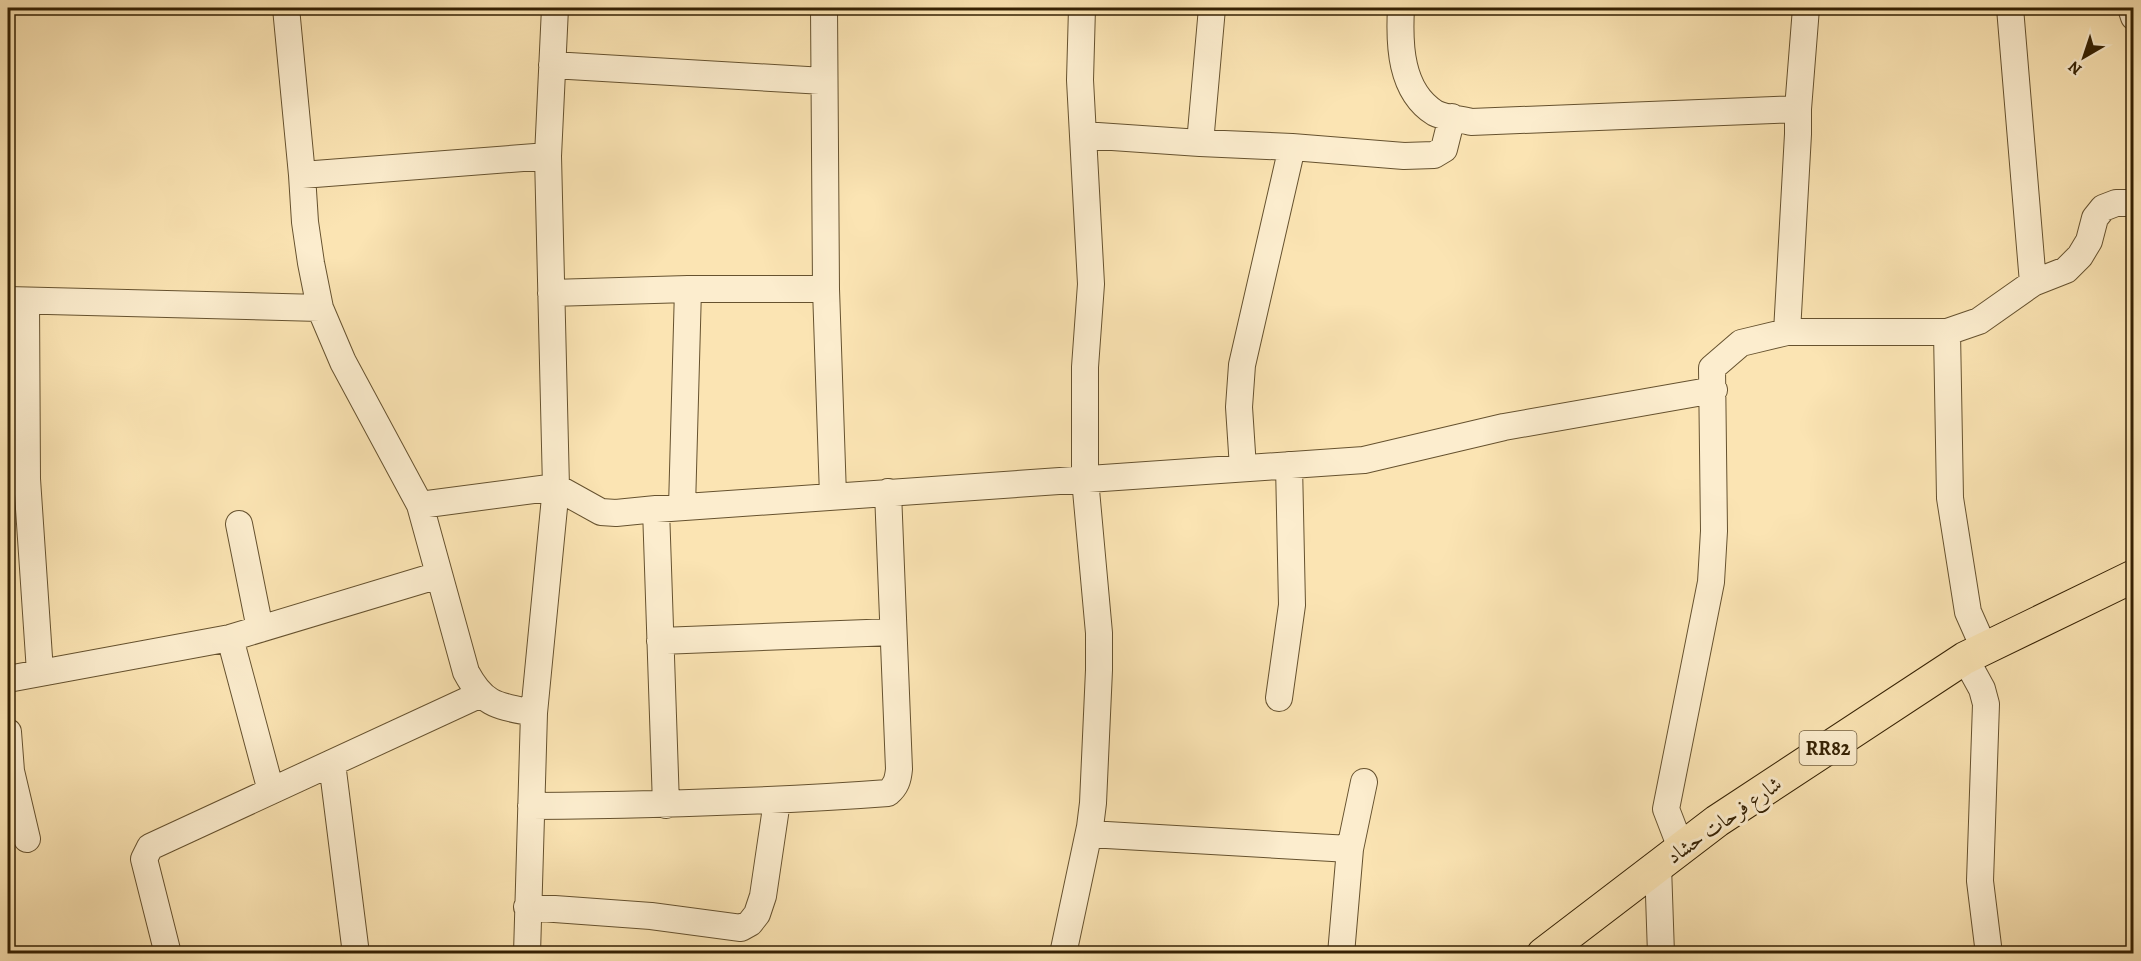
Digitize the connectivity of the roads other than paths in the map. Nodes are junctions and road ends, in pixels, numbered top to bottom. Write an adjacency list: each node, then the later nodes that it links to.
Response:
1 (286, 8): 19 (street)
2 (555, 8): 11 (street)
3 (824, 8): 12 (street)
4 (1082, 8): 15 (street)
5 (1212, 8): 16 (street)
6 (1401, 8): 14 (street)
7 (1806, 8): 13 (street)
8 (2010, 8): 21 (street)
9 (2131, 8): 10 (street)
10 (2133, 17)
11 (552, 65): 12 (street); 18 (street)
12 (824, 81): 23 (street)
13 (1798, 109): 14 (street); 27 (street)
14 (1452, 117): 17 (street)
15 (1083, 135): 16 (street); 32 (street)
16 (1200, 143): 17 (street)
17 (1293, 147): 31 (street)
18 (548, 156): 19 (street); 24 (street)
19 (302, 175): 26 (street)
20 (2133, 203): 21 (street)
21 (2033, 283): 28 (street)
22 (688, 289): 23 (street); 24 (street); 37 (street)
23 (826, 289): 35 (street)
24 (552, 293): 33 (street)
25 (17, 300): 26 (street); 47 (street)
26 (320, 308): 36 (street)
27 (1786, 332): 28 (street); 29 (street)
28 (1947, 332): 46 (street)
29 (1714, 390): 30 (street); 63 (street)
30 (1288, 465): 31 (street); 50 (street)
31 (1243, 468): 32 (street)
32 (1085, 479): 34 (street); 60 (street)
33 (556, 487): 36 (street); 38 (street); 51 (street)
34 (888, 492): 35 (street); 43 (street)
35 (833, 496): 37 (street)
36 (420, 505): 40 (street)
37 (682, 507): 38 (street)
38 (656, 509): 45 (street)
39 (239, 524): 42 (street)
40 (439, 575): 42 (street); 49 (street)
41 (2133, 576): 46 (main road, شارع فرحات حشاد / RR82)
42 (260, 629): 44 (street)
43 (893, 632): 45 (street); 57 (street)
44 (230, 638): 47 (street); 56 (street)
45 (660, 641): 58 (street)
46 (1975, 653): 63 (main road, شارع فرحات حشاد / RR82); 72 (street)
47 (40, 672): 48 (street)
48 (8, 679)
49 (481, 694): 51 (street); 53 (street)
50 (1279, 698)
51 (534, 713): 59 (street)
52 (8, 732): 54 (street)
53 (332, 763): 56 (street); 66 (street)
54 (10, 771): 61 (street)
55 (1364, 782): 62 (street)
56 (271, 792): 65 (street)
57 (777, 801): 58 (street); 64 (street)
58 (666, 805): 59 (street)
59 (531, 806): 64 (street)
60 (1089, 834): 62 (street); 68 (street)
61 (27, 838)
62 (1350, 849): 69 (street)
63 (1670, 857): 70 (main road, شارع فرحات حشاد / RR82); 71 (street)
64 (527, 907): 67 (street)
65 (168, 954)
66 (356, 954)
67 (527, 954)
68 (1063, 954)
69 (1341, 954)
70 (1543, 954)
71 (1661, 954)
72 (1989, 954)

